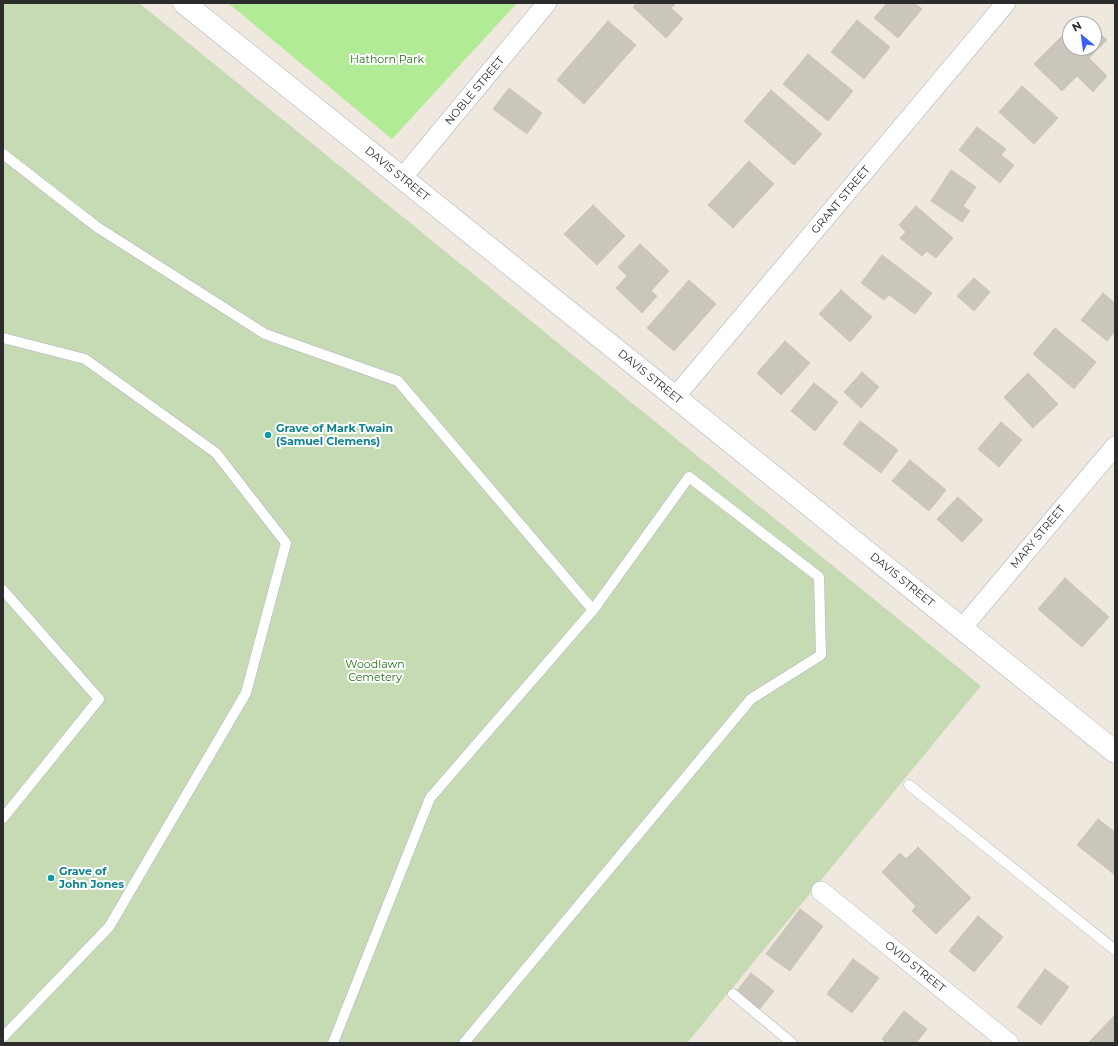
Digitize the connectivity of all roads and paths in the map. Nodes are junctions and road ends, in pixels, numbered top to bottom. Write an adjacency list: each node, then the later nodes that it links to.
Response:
1 (184, 3): 5 (street, DAVIS STREET)
2 (547, 3): 5 (street, NOBLE STREET)
3 (1006, 3): 7 (street, GRANT STREET)
4 (3, 154): 10 (lane)
5 (402, 178): 7 (street, DAVIS STREET)
6 (3, 338): 18 (lane)
7 (676, 397): 11 (street, DAVIS STREET)
8 (1115, 446): 11 (street, MARY STREET)
9 (3, 590): 14 (lane)
10 (593, 610): 19 (lane); 20 (lane)
11 (962, 628): 12 (street, DAVIS STREET)
12 (1115, 752)
13 (909, 785): 16 (lane)
14 (3, 818)
15 (821, 891): 22 (street, OVID STREET)
16 (1115, 950)
17 (733, 994): 21 (lane)
18 (3, 1037)
19 (333, 1043)
20 (464, 1043)
21 (792, 1043)
22 (1009, 1043)

